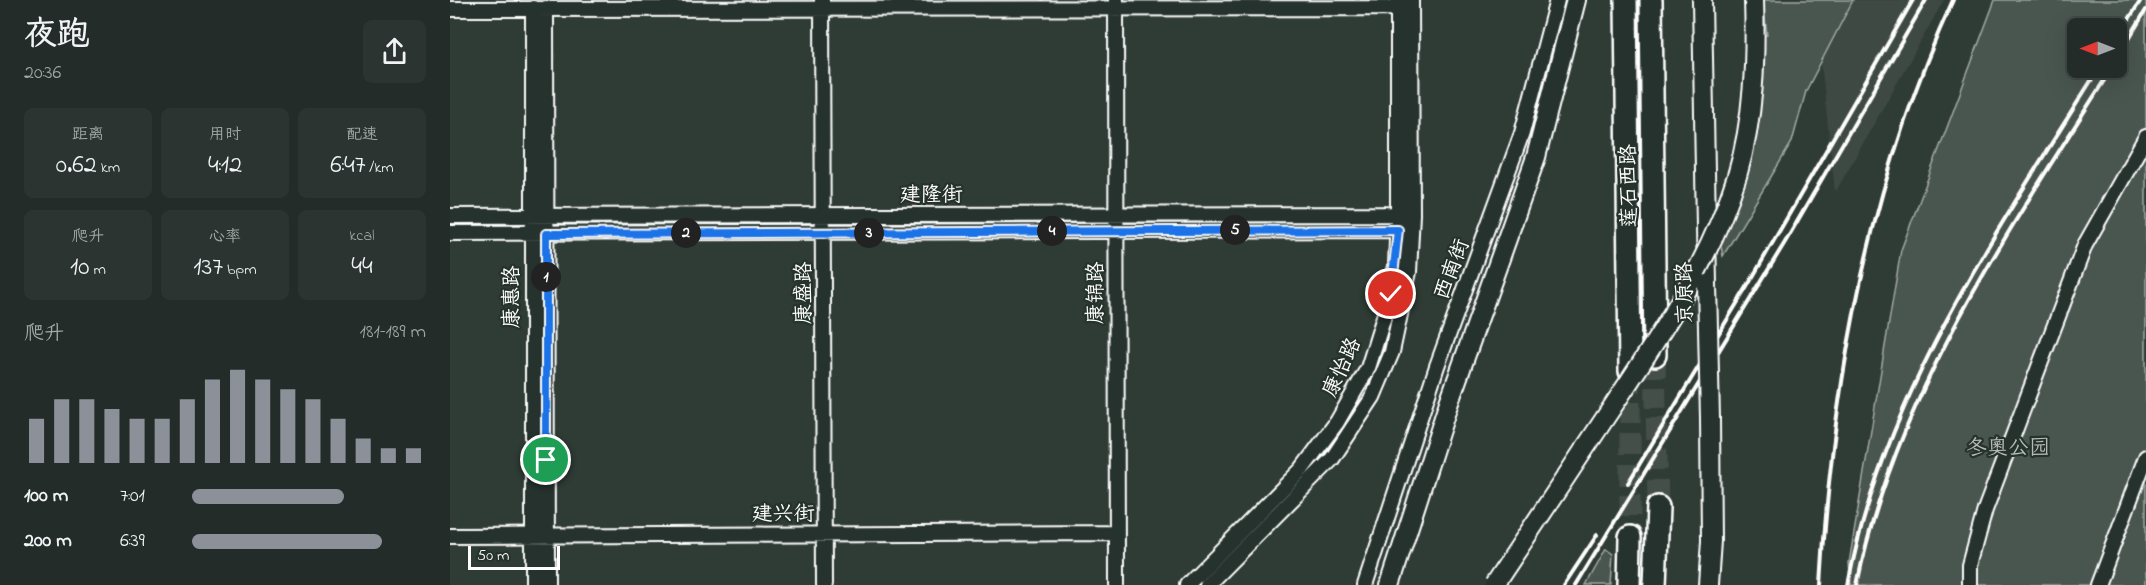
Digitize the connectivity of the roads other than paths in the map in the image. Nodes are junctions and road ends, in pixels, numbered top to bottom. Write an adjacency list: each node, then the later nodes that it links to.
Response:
1 (1411, 0): 14 (street, 康怡路)
2 (1557, 0): 39 (street, 西南街)
3 (1576, 0): 40 (main road)
4 (1626, 0): 25 (highway, 莲石西路)
5 (1651, 0): 24 (highway, 莲石西路)
6 (1702, 0): 44 (main road, 京原路, bridge)
7 (1754, 0): 41 (main road, bridge)
8 (1398, 4): 10 (street); 14 (street, 康怡路)
9 (822, 5): 10 (street); 11 (street); 15 (street, 康盛路)
10 (1116, 5): 16 (street, 康锦路)
11 (540, 8): 12 (street); 18 (street, 康惠路)
12 (450, 9)
13 (2146, 137): 45 (street)
14 (1405, 214): 16 (street, 建隆街); 19 (street, 康怡路)
15 (824, 215): 16 (street, 建隆街); 18 (street, 建隆街); 22 (street, 康盛路)
16 (1116, 215): 20 (street, 康锦路)
17 (450, 216): 18 (street, 建隆街)
18 (539, 216): 23 (street, 康惠路)
19 (1404, 230): 20 (street, 建隆街); 37 (street, 康怡路); 38 (street, 康怡路)
20 (1116, 231): 22 (street, 建隆街); 29 (street, 康锦路)
21 (450, 233): 23 (street, 建隆街)
22 (824, 233): 23 (street, 建隆街); 28 (street, 康盛路)
23 (539, 234): 30 (street, 康惠路)
24 (1655, 356)
25 (1630, 371)
26 (2146, 457): 46 (street)
27 (1658, 507): 43 (highway)
28 (825, 533): 29 (street, 建兴街); 30 (street, 建兴街); 35 (street, 康盛路)
29 (1117, 533): 36 (street, 康锦路)
30 (540, 535): 31 (street, 建兴街); 33 (street, 康惠路); 34 (street, 康惠路)
31 (450, 536)
32 (1630, 537): 42 (highway)
33 (532, 585)
34 (547, 585)
35 (824, 585)
36 (1117, 585)
37 (1186, 585)
38 (1207, 585)
39 (1365, 585)
40 (1390, 585)
41 (1494, 585)
42 (1629, 585)
43 (1655, 585)
44 (1707, 585)
45 (1970, 585)
46 (2098, 585)

